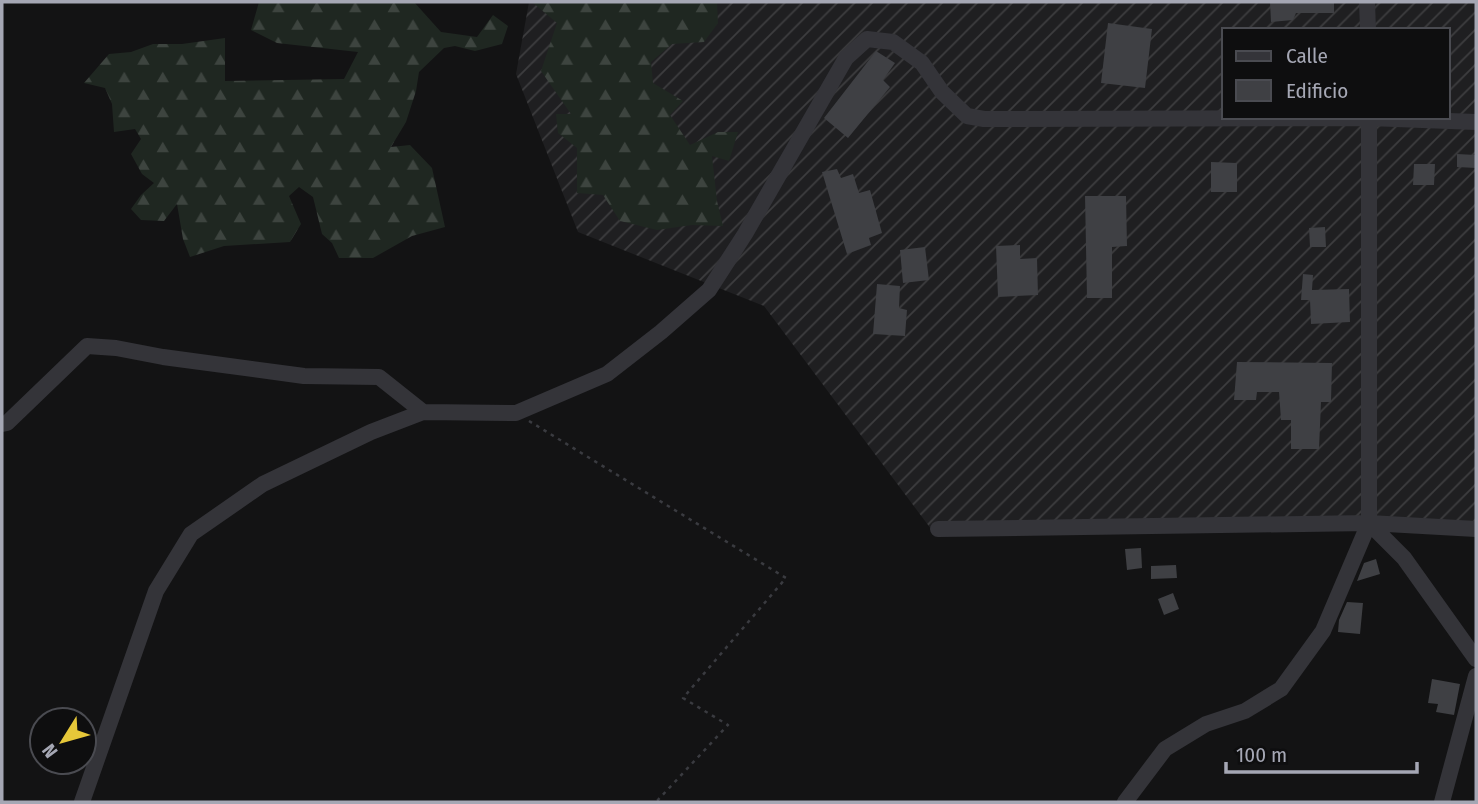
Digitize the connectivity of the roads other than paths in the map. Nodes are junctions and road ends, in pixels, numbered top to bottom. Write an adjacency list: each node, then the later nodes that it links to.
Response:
1 (1367, 2): 2 (street)
2 (1368, 28)
3 (1222, 118): 7 (street)
4 (1369, 119): 9 (street)
5 (1396, 119): 6 (street)
6 (1476, 122)
7 (423, 412): 8 (street); 14 (street)
8 (2, 425)
9 (1369, 523): 10 (street); 11 (street); 12 (street); 15 (street)
10 (938, 529)
11 (1476, 529)
12 (1476, 659)
13 (1476, 676): 16 (street)
14 (82, 802)
15 (1125, 802)
16 (1442, 802)

